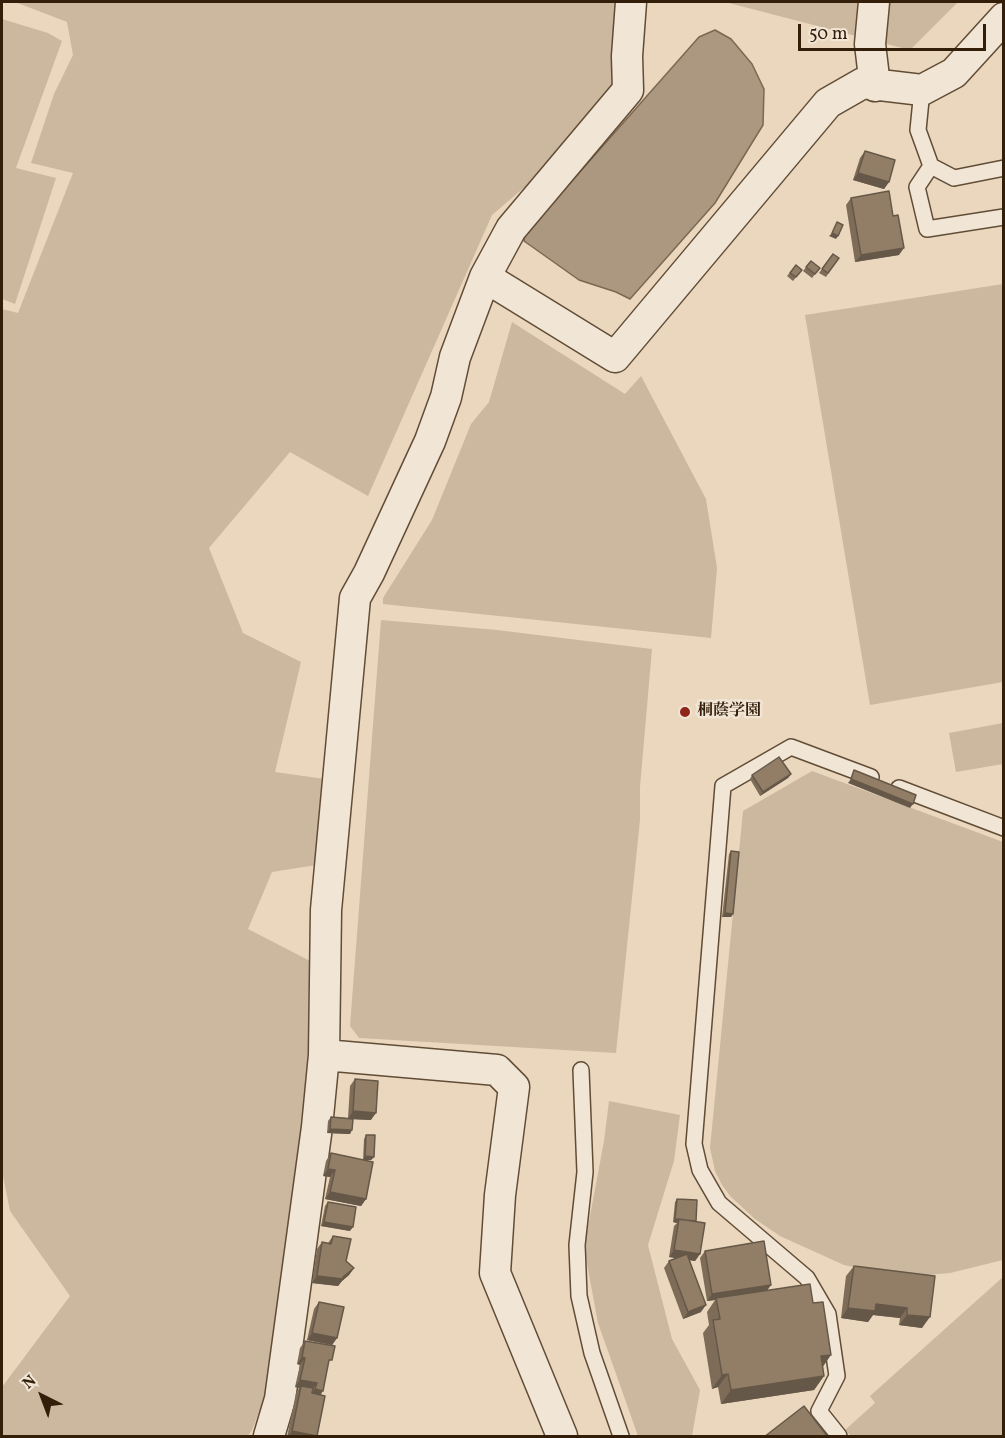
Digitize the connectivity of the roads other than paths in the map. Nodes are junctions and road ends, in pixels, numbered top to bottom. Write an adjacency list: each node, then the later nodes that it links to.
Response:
1 (631, 2): 9 (street)
2 (874, 2): 4 (street)
3 (1004, 18): 5 (street)
4 (875, 86): 5 (street); 9 (street)
5 (922, 90): 6 (lane)
6 (931, 166): 7 (lane); 8 (lane)
7 (1004, 168)
8 (1004, 217)
9 (485, 277): 11 (street)
10 (1004, 828): 16 (lane)
11 (324, 1055): 13 (street); 14 (street)
12 (581, 1070): 15 (lane)
13 (269, 1437)
14 (562, 1437)
15 (621, 1437)
16 (838, 1437)

